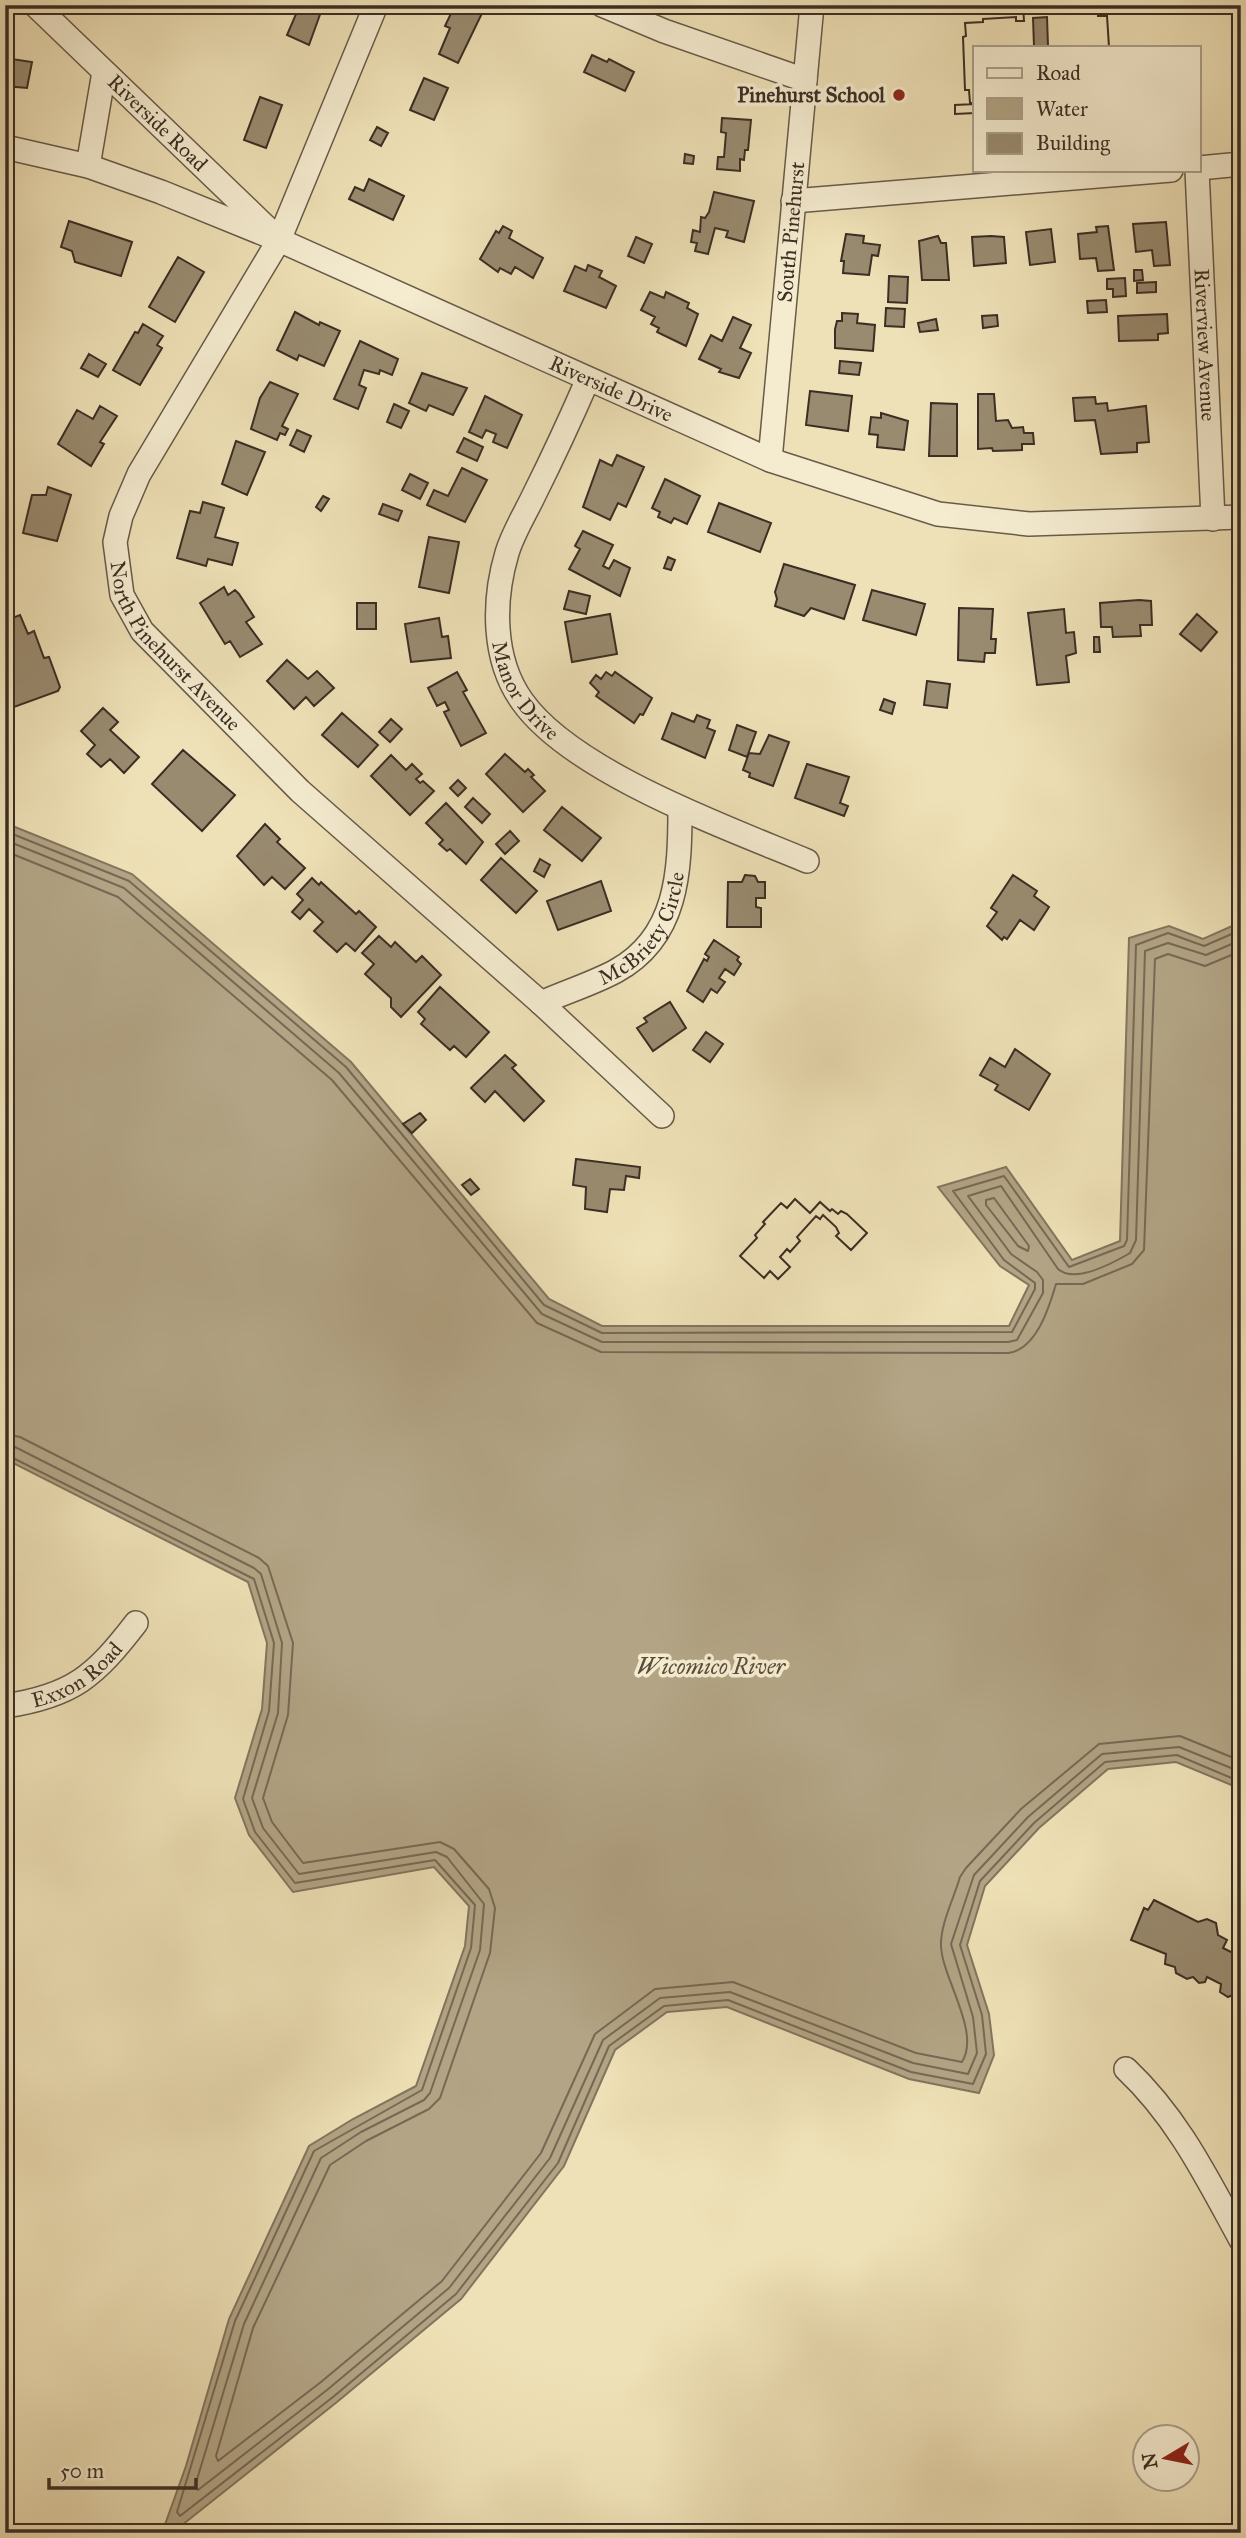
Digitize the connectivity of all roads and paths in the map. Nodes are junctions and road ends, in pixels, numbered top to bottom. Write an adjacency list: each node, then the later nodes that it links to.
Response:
1 (35, 5): 5 (street, Riverside Road)
2 (376, 5): 14 (street, North Pinehurst Avenue)
3 (602, 5): 6 (street)
4 (812, 5): 6 (street, South Pinehurst)
5 (104, 72): 9 (street); 14 (street, Riverside Road)
6 (805, 80): 13 (street, South Pinehurst)
7 (5, 147): 9 (street, Riverside Drive)
8 (1241, 164): 10 (street)
9 (88, 166): 14 (street, Riverside Drive)
10 (1200, 169)
11 (1147, 172): 13 (street)
12 (1198, 172): 18 (street, Riverview Avenue)
13 (793, 201): 16 (street, South Pinehurst)
14 (279, 240): 15 (street, Riverside Drive); 21 (street, North Pinehurst Avenue)
15 (588, 379): 16 (street, Riverside Drive); 19 (street, Manor Drive)
16 (770, 460): 18 (street, Riverside Drive)
17 (1241, 517): 18 (street, Riverside Drive)
18 (1213, 519)
19 (680, 808): 20 (street, Manor Drive); 21 (street, McBriety Circle)
20 (807, 861)
21 (541, 1003): 22 (street, North Pinehurst Avenue)
22 (662, 1116)
23 (136, 1623): 24 (street, Exxon Road)
24 (5, 1706)
25 (1126, 2069): 26 (street)
26 (1241, 2240)

